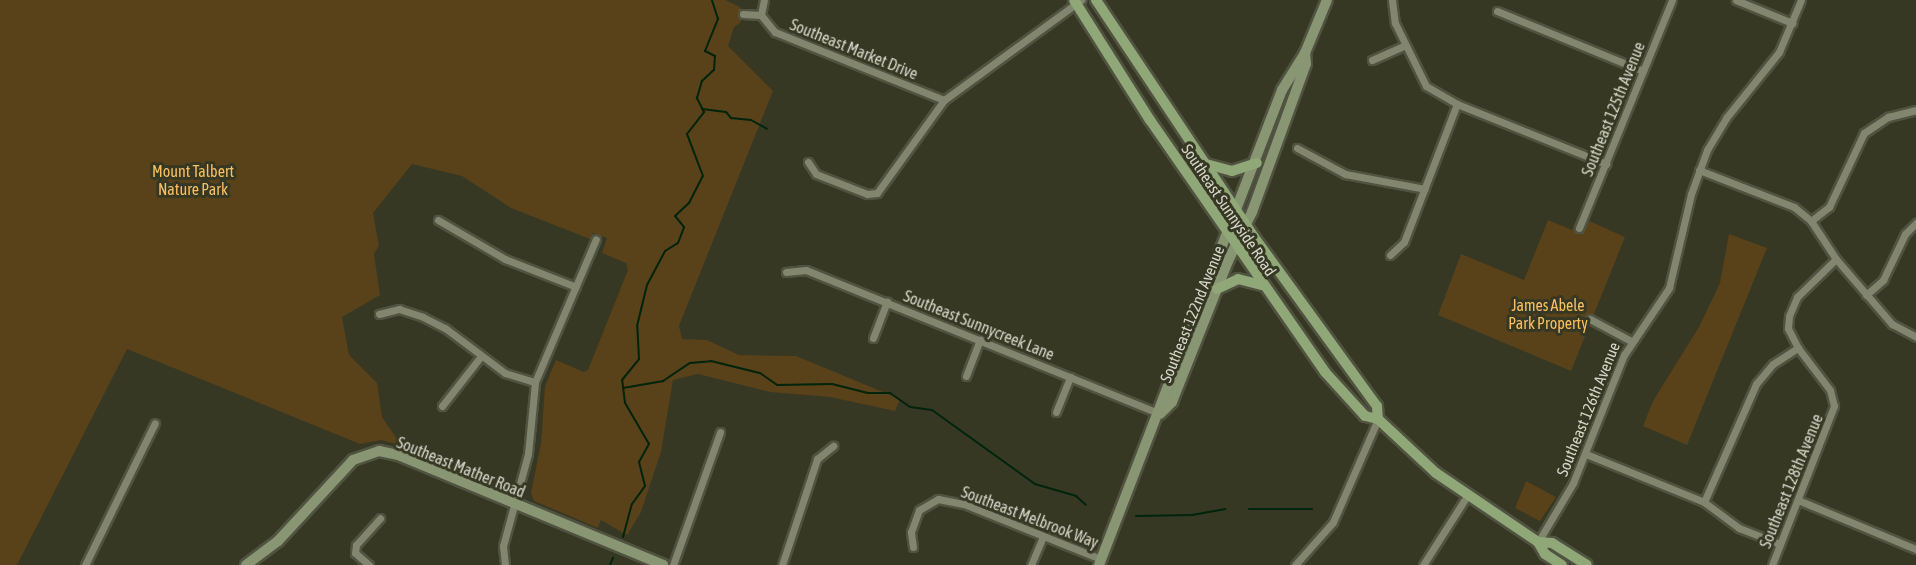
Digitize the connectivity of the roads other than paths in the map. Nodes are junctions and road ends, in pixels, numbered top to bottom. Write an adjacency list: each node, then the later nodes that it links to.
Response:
1 (764, 0): 11 (street)
2 (1096, 0): 23 (main road, Southeast Sunnyside Road)
3 (1327, 0): 14 (main road, Southeast 122nd Avenue)
4 (1392, 0): 13 (street)
5 (1672, 0): 16 (street, Southeast 125th Avenue)
6 (1736, 0): 12 (street)
7 (1801, 0): 12 (street, Southeast 126th Avenue)
8 (1077, 1): 17 (street); 33 (main road, Southeast Sunnyside Road)
9 (1497, 10): 16 (street)
10 (743, 14): 11 (street)
11 (761, 15): 17 (street, Southeast Market Drive)
12 (1792, 23): 25 (street, Southeast 126th Avenue)
13 (1404, 46): 15 (street); 18 (street)
14 (1305, 53): 22 (main road, Southeast 122nd Avenue); 31 (main road, Southeast 122nd Avenue)
15 (1372, 60)
16 (1643, 71): 24 (street, Southeast 125th Avenue)
17 (944, 99): 21 (street)
18 (1457, 104): 24 (street); 26 (street)
19 (1916, 110): 29 (street)
20 (1298, 148): 26 (street)
21 (808, 162)
22 (1257, 163): 23 (main road); 27 (main road, Southeast 122nd Avenue)
23 (1206, 164): 27 (main road, Southeast Sunnyside Road)
24 (1606, 164): 32 (street, Southeast 125th Avenue)
25 (1699, 170): 29 (street); 50 (street, Southeast 126th Avenue)
26 (1425, 189): 36 (street)
27 (1237, 212): 31 (main road, Southeast Sunnyside Road); 33 (main road, Southeast 122nd Avenue)
28 (438, 220): 40 (street)
29 (1811, 221): 37 (street)
30 (1916, 223): 42 (street)
31 (1245, 225): 35 (main road, Southeast 122nd Avenue); 56 (main road, Southeast Sunnyside Road)
32 (1579, 228)
33 (1227, 234): 35 (main road, Southeast Sunnyside Road); 46 (main road, Southeast 122nd Avenue)
34 (596, 239): 40 (street)
35 (1235, 246): 39 (main road, Southeast Sunnyside Road); 41 (main road, Southeast 122nd Avenue)
36 (1390, 255)
37 (1836, 259): 42 (street); 51 (street, Southeast 128th Avenue)
38 (786, 272): 43 (street, Southeast Sunnycreek Lane)
39 (1262, 285): 41 (main road); 54 (main road, Southeast Sunnyside Road)
40 (576, 287): 58 (street)
41 (1217, 289): 53 (main road, Southeast 122nd Avenue)
42 (1866, 295): 47 (street)
43 (887, 302): 48 (street); 49 (street, Southeast Sunnycreek Lane)
44 (379, 314): 52 (street)
45 (1590, 319): 50 (street)
46 (1186, 332): 53 (main road); 61 (main road, Southeast 122nd Avenue)
47 (1916, 337)
48 (873, 338)
49 (980, 340): 55 (street); 57 (street, Southeast Sunnycreek Lane)
50 (1631, 341): 66 (street, Southeast 126th Avenue)
51 (1798, 348): 68 (street, Southeast 128th Avenue); 69 (street)
52 (481, 356): 58 (street); 59 (street)
53 (1184, 370): 61 (main road, Southeast 122nd Avenue)
54 (1325, 372): 56 (main road); 62 (main road, Southeast Sunnyside Road)
55 (966, 376)
56 (1352, 376): 62 (main road, Southeast Sunnyside Road)
57 (1070, 377): 60 (street); 61 (street, Southeast Sunnycreek Lane)
58 (535, 382): 70 (street)
59 (442, 406)
60 (1056, 412)
61 (1160, 414): 77 (main road, Southeast 122nd Avenue)
62 (1378, 418): 67 (main road, Southeast Sunnyside Road); 86 (street)
63 (155, 423): 78 (street)
64 (720, 432): 83 (street)
65 (833, 446): 84 (street)
66 (1586, 454): 69 (street); 73 (street, Southeast 126th Avenue)
67 (1467, 496): 73 (main road, Southeast Sunnyside Road); 87 (street)
68 (1798, 500): 74 (street, Southeast 128th Avenue); 76 (street)
69 (1704, 502): 74 (street)
70 (516, 505): 79 (main road, Southeast Mather Road); 81 (street); 82 (main road, Southeast Mather Road)
71 (380, 518): 80 (street)
72 (1043, 537): 75 (street, Southeast Melbrook Way); 77 (street, Southeast Melbrook Way); 85 (street)
73 (1538, 542): 88 (main road, Southeast Sunnyside Road); 89 (main road, Southeast Sunnyside Road)
74 (1780, 544): 90 (street, Southeast 128th Avenue)
75 (913, 547)
76 (1916, 549)
77 (1100, 562)
78 (85, 565)
79 (246, 565)
80 (369, 565)
81 (505, 565)
82 (663, 565)
83 (673, 565)
84 (782, 565)
85 (1030, 565)
86 (1295, 565)
87 (1423, 565)
88 (1562, 565)
89 (1587, 565)
90 (1772, 565)

